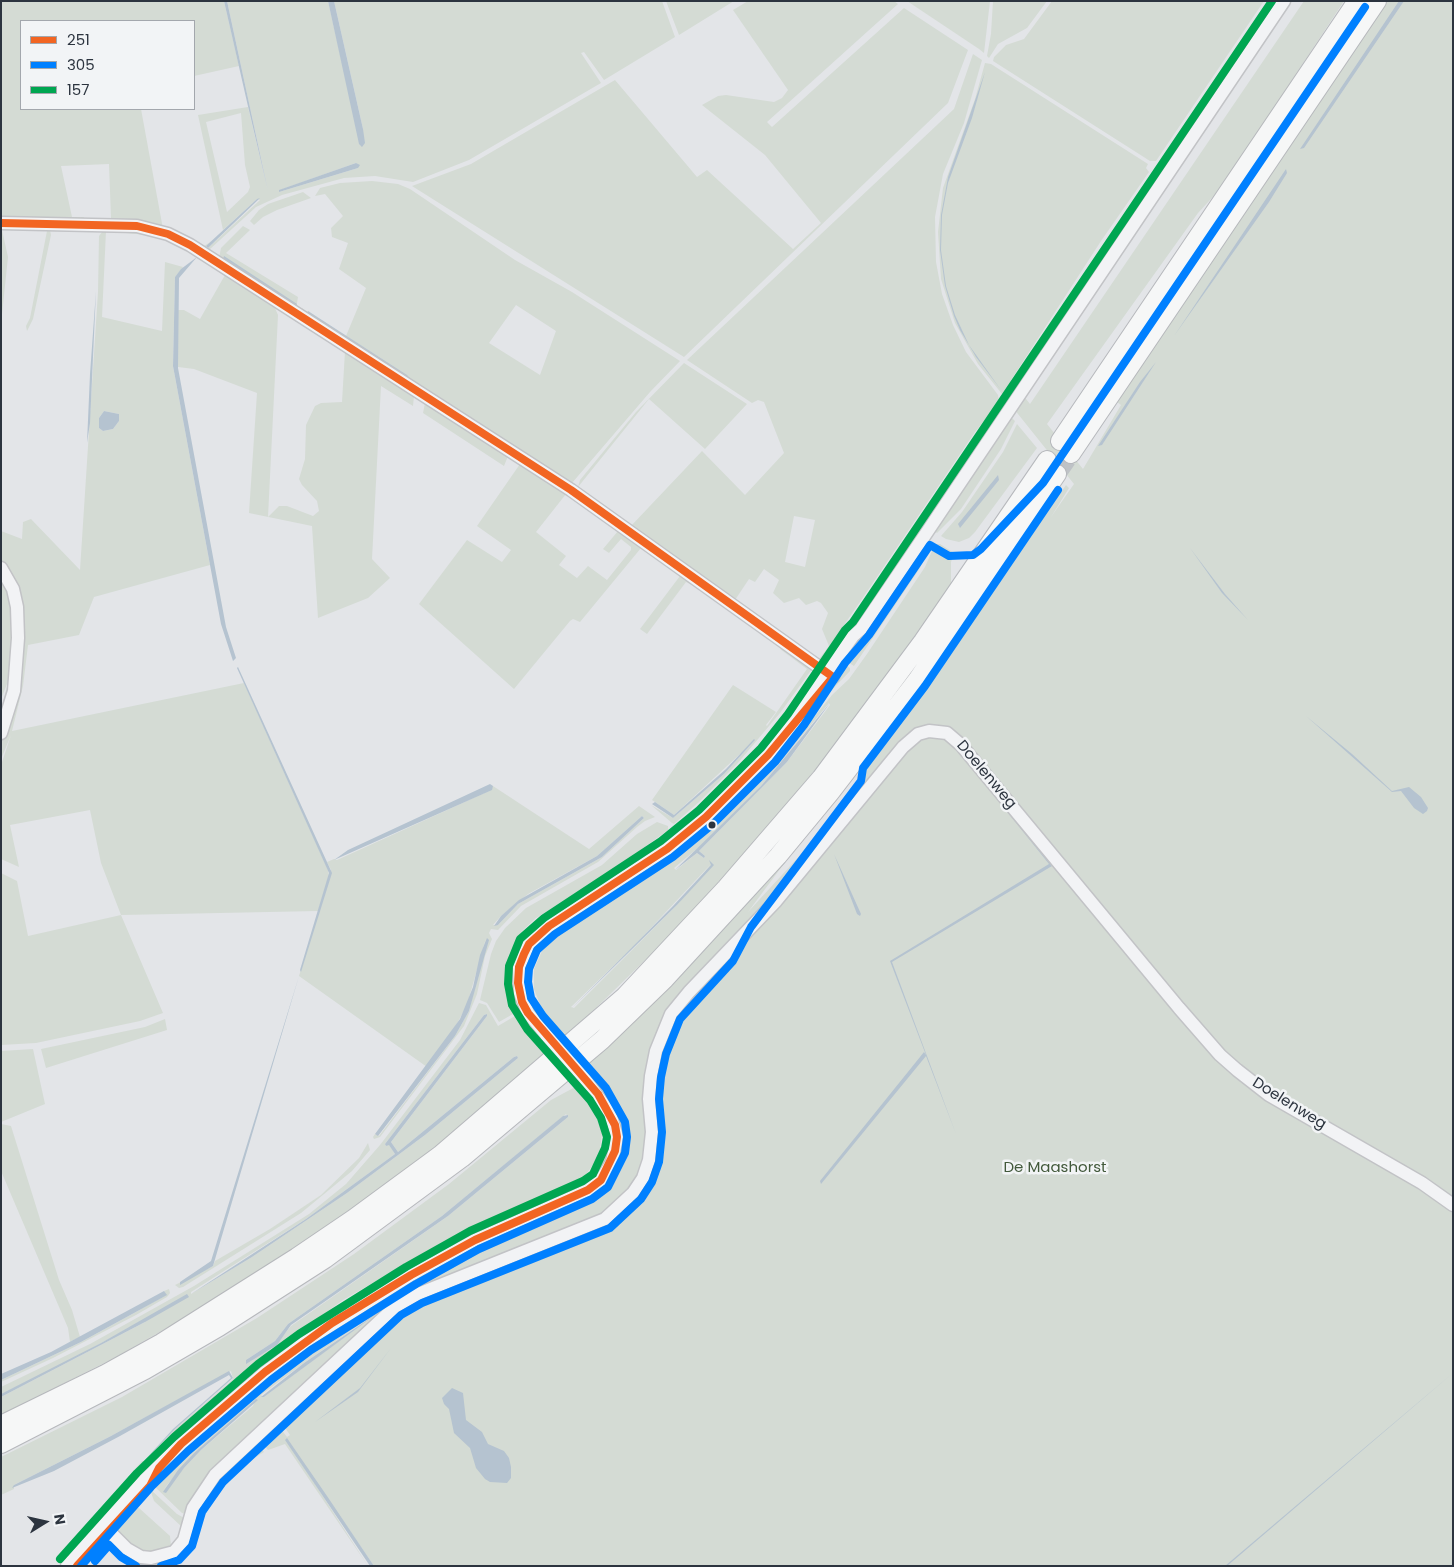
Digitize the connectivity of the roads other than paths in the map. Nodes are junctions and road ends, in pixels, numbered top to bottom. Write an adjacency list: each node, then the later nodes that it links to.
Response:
1 (1284, 1): 6 (street)
2 (1357, 1): 3 (highway)
3 (1377, 1)
4 (1, 223): 6 (street)
5 (1, 568): 7 (street)
6 (830, 675): 11 (street, bridge)
7 (1, 733)
8 (1453, 1205): 11 (street, Doelenweg)
9 (1, 1425): 10 (highway)
10 (1, 1444)
11 (106, 1529): 12 (street); 13 (street)
12 (67, 1566)
13 (77, 1566)

